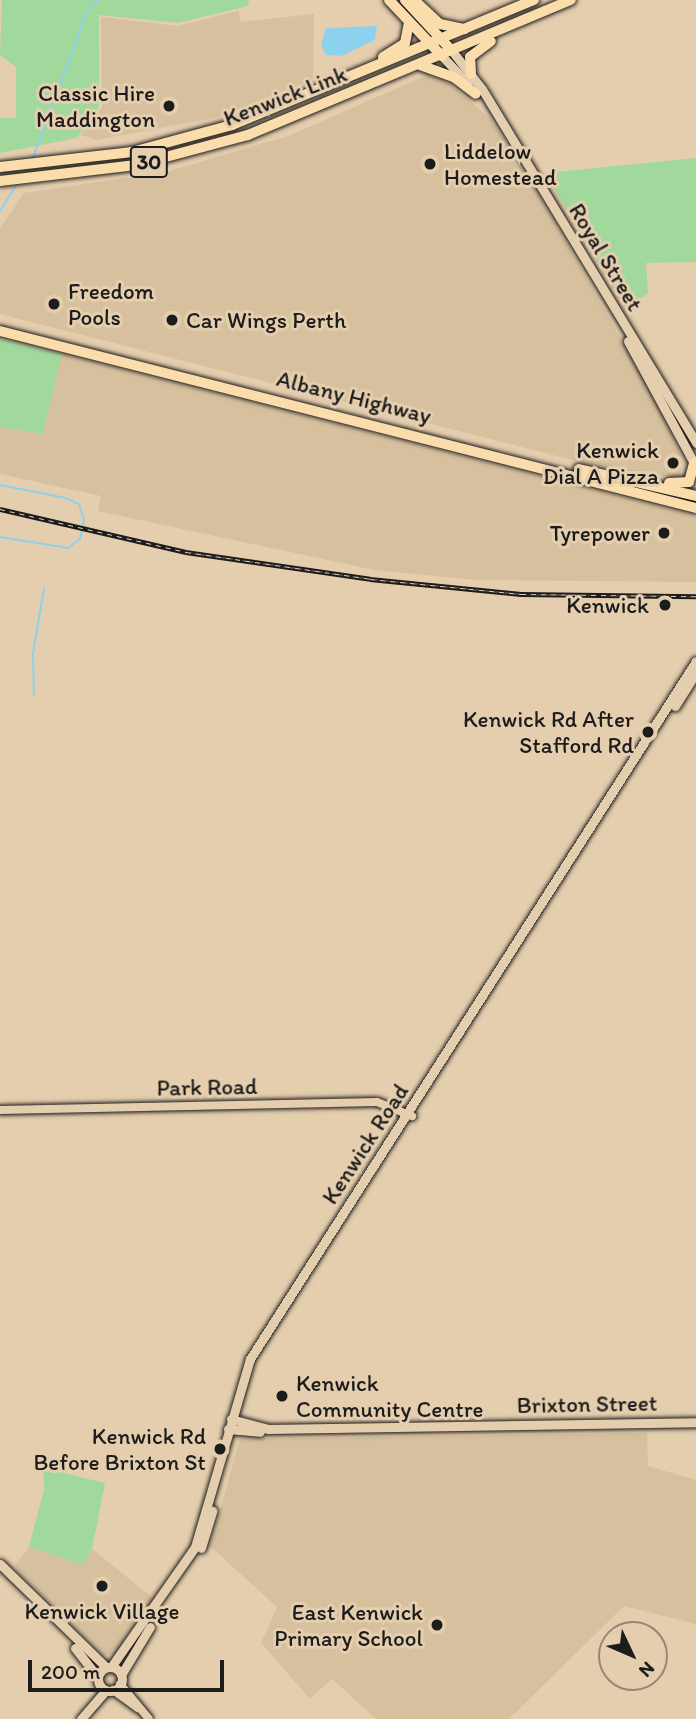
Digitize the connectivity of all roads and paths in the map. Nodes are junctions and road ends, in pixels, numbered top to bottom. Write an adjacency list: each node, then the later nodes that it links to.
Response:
1 (389, 0): 7 (main road, Royal Street)
2 (405, 0): 9 (main road, Royal Street)
3 (414, 0): 8 (main road)
4 (534, 0): 8 (main road, Kenwick Link / 30)
5 (572, 0): 6 (main road, Kenwick Link / 30)
6 (535, 15): 11 (main road, Kenwick Link / 30); 13 (main road)
7 (409, 23): 10 (main road, Royal Street); 14 (main road)
8 (466, 29): 9 (main road, Kenwick Link / 30)
9 (442, 40): 10 (main road, Kenwick Link / 30); 11 (main road, Royal Street)
10 (431, 44): 11 (main road, Royal Street); 14 (main road, Kenwick Link / 30)
11 (447, 53): 12 (main road, Kenwick Link / 30); 13 (main road, Royal Street); 15 (main road, Royal Street)
12 (419, 65): 15 (main road); 17 (main road, Kenwick Link / 30)
13 (471, 74): 15 (main road, Royal Street)
14 (332, 85): 16 (main road, Kenwick Link / 30)
15 (481, 96): 19 (main road, Royal Street)
16 (0, 167)
17 (0, 181)
18 (0, 324): 23 (main road, Albany Highway)
19 (624, 330): 21 (main road, Royal Street); 22 (main road, Royal Street)
20 (0, 331): 25 (main road, Albany Highway)
21 (696, 443)
22 (695, 465): 23 (main road)
23 (614, 477): 24 (main road, Albany Highway)
24 (696, 496)
25 (696, 508)
26 (696, 661): 29 (main road, Kenwick Road)
27 (696, 672): 29 (main road, Kenwick Road)
28 (0, 1110): 29 (street, Park Road)
29 (410, 1115): 31 (main road, Kenwick Road)
30 (696, 1422): 31 (main road, Brixton Street)
31 (233, 1425): 34 (main road, Kenwick Road); 35 (main road, Kenwick Road)
32 (0, 1564): 34 (main road)
33 (0, 1572): 35 (main road)
34 (109, 1667): 35 (main road, Kenwick Road); 35 (main road)
35 (109, 1683): 36 (main road, Kenwick Road); 37 (street)
36 (81, 1719)
37 (149, 1719)

